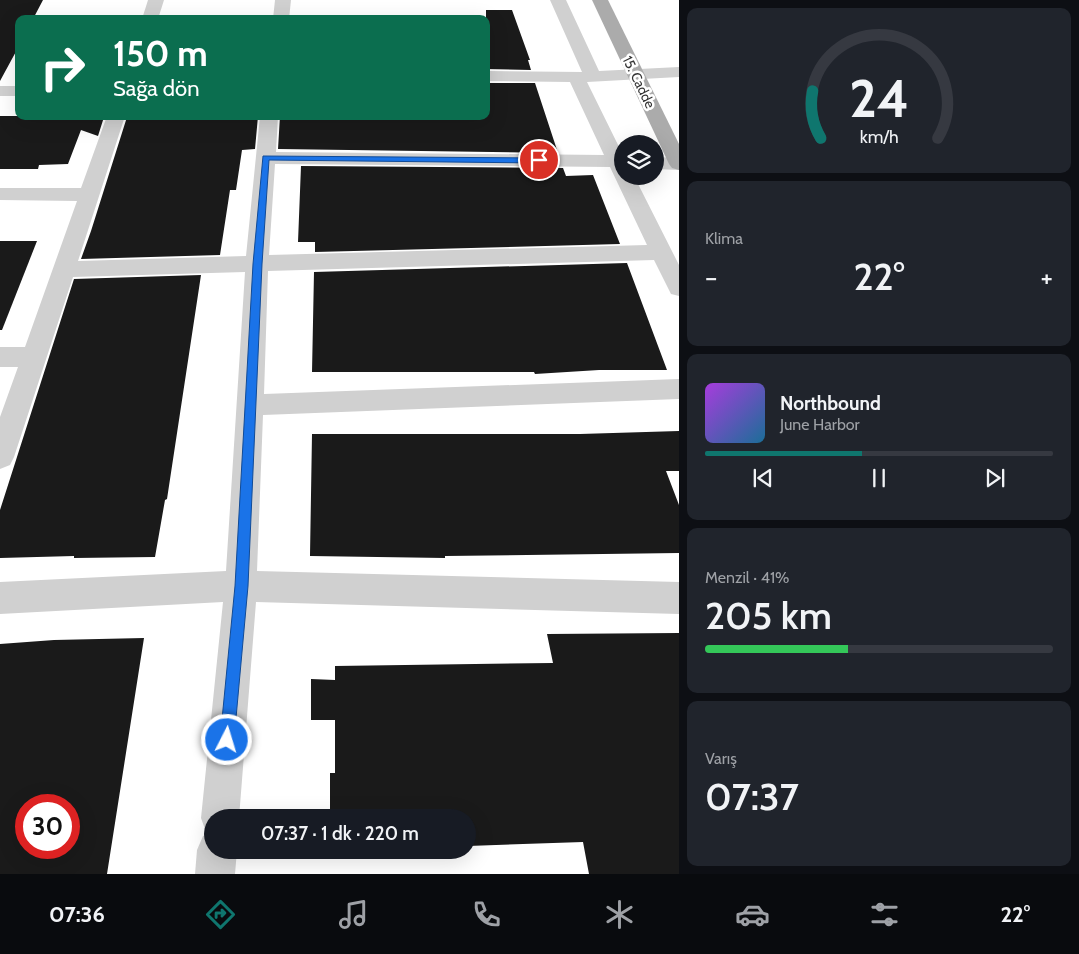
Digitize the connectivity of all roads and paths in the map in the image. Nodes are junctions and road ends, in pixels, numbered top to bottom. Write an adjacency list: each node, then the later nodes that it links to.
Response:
1 (156, 0): 5 (street)
2 (283, 0): 6 (street)
3 (558, 0): 10 (street)
4 (600, 0): 8 (main road, 15. Cadde)
5 (151, 15)
6 (281, 15)
7 (679, 72): 8 (street)
8 (635, 73): 10 (street); 18 (main road, 15. Cadde)
9 (490, 76): 10 (street)
10 (584, 77): 15 (street)
11 (0, 91): 12 (street)
12 (15, 91)
13 (115, 120): 22 (street)
14 (269, 120): 16 (street)
15 (614, 149)
16 (266, 158): 19 (street); 24 (street)
17 (664, 163): 18 (street)
18 (679, 164)
19 (614, 168)
20 (630, 185): 23 (street)
21 (0, 194): 22 (street)
22 (89, 195): 25 (street)
23 (662, 252): 24 (street); 26 (street)
24 (257, 264): 25 (street); 30 (street)
25 (64, 269): 28 (street)
26 (679, 288)
27 (0, 357): 28 (street)
28 (34, 357): 31 (street)
29 (679, 389): 30 (street)
30 (250, 405): 32 (street)
31 (0, 457)
32 (241, 586): 33 (street); 34 (street); 35 (street)
33 (0, 598)
34 (679, 598)
35 (221, 809)
36 (216, 859): 37 (street)
37 (215, 874)

